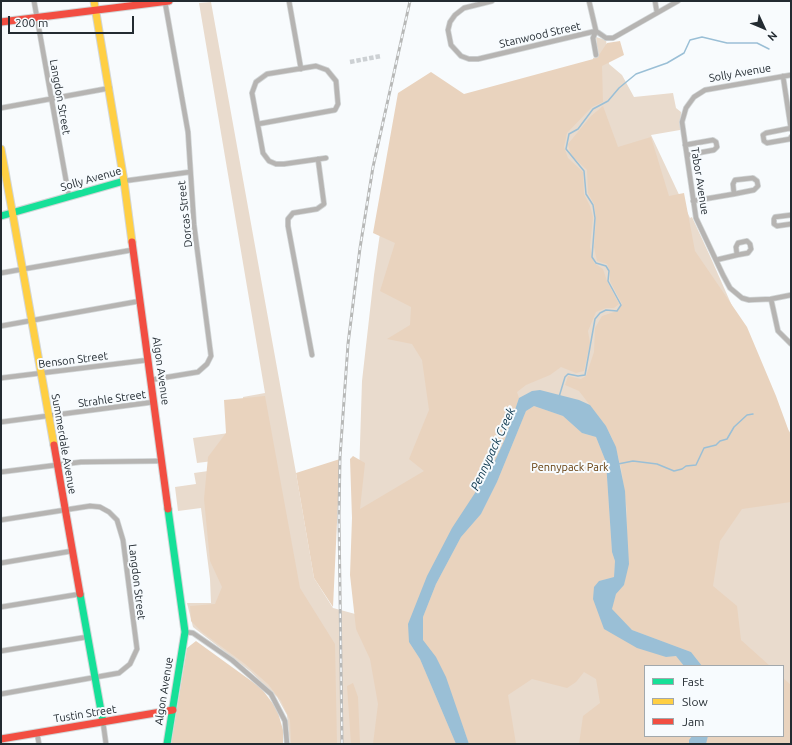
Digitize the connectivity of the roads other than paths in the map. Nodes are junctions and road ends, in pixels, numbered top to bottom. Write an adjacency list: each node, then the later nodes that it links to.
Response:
1 (34, 1): 12 (street, Langdon Street)
2 (94, 1): 10 (street, Algon Avenue)
3 (169, 1): 9 (street)
4 (289, 1): 16 (street)
5 (492, 1): 14 (street, Stanwood Street)
6 (589, 1): 14 (street)
7 (655, 1): 11 (street)
8 (678, 1): 11 (street, Stanwood Street)
9 (165, 2): 10 (street); 32 (street, Dorcas Street)
10 (96, 11): 12 (street); 19 (street, Algon Avenue)
11 (657, 13): 14 (street, Stanwood Street)
12 (38, 18): 13 (street); 21 (street, Langdon Street)
13 (1, 22)
14 (596, 31): 15 (street)
15 (596, 55)
16 (301, 69): 23 (street); 23 (street)
17 (791, 75): 18 (street, Solly Avenue)
18 (783, 76): 20 (street, Solly Avenue); 24 (street)
19 (110, 88): 21 (street); 33 (street, Algon Avenue)
20 (694, 96): 26 (street, Tabor Avenue)
21 (51, 99): 22 (street); 35 (street, Langdon Street)
22 (1, 108)
23 (258, 124): 30 (street)
24 (791, 129): 25 (street)
25 (791, 137)
26 (685, 145): 28 (street, Tabor Avenue); 28 (street)
27 (1, 149): 31 (street, Summerdale Avenue)
28 (687, 155): 36 (street, Tabor Avenue)
29 (326, 158): 30 (street)
30 (318, 159): 52 (street)
31 (2, 160): 37 (street, Summerdale Avenue)
32 (190, 172): 33 (street, Solly Avenue); 56 (street, Dorcas Street)
33 (124, 181): 35 (street, Solly Avenue); 41 (street, Algon Avenue)
34 (734, 194): 34 (street); 36 (street)
35 (69, 197): 37 (street, Solly Avenue)
36 (693, 202): 43 (street, Tabor Avenue)
37 (13, 214): 39 (street, Solly Avenue); 44 (street, Summerdale Avenue)
38 (791, 215): 40 (street)
39 (1, 216)
40 (791, 224)
41 (132, 250): 44 (street); 48 (street, Algon Avenue)
42 (738, 255): 43 (street)
43 (716, 260): 47 (street, Tabor Avenue)
44 (22, 269): 45 (street); 49 (street, Summerdale Avenue)
45 (1, 273)
46 (791, 295): 47 (street)
47 (771, 299): 51 (street)
48 (140, 301): 49 (street); 53 (street, Algon Avenue)
49 (31, 320): 50 (street); 54 (street, Summerdale Avenue)
50 (1, 326)
51 (791, 344)
52 (312, 355)
53 (148, 360): 54 (street, Benson Street); 56 (street, Algon Avenue)
54 (41, 373): 55 (street, Benson Street); 58 (street, Summerdale Avenue)
55 (1, 378)
56 (150, 380): 57 (street, Algon Avenue)
57 (154, 402): 58 (street, Strahle Street); 60 (street, Algon Avenue)
58 (48, 416): 59 (street, Strahle Street); 61 (street, Summerdale Avenue)
59 (1, 422)
60 (162, 461): 61 (street); 69 (street, Algon Avenue)
61 (57, 465): 62 (street); 63 (street, Summerdale Avenue)
62 (1, 472)
63 (65, 510): 64 (street, Langdon Street); 65 (street, Summerdale Avenue); 72 (street, Langdon Street)
64 (1, 520)
65 (72, 551): 66 (street); 67 (street, Summerdale Avenue)
66 (1, 563)
67 (80, 594): 68 (street); 70 (street, Summerdale Avenue)
68 (1, 607)
69 (185, 632): 74 (street, Algon Avenue); 81 (street)
70 (87, 637): 71 (street); 72 (street, Summerdale Avenue)
71 (1, 651)
72 (96, 679): 73 (street, Langdon Street); 75 (street, Summerdale Avenue)
73 (1, 694)
74 (173, 710): 75 (street, Tustin Street); 80 (street, Algon Avenue)
75 (103, 722): 76 (street, Tustin Street); 79 (street, Summerdale Avenue)
76 (37, 733): 77 (street, Tustin Street); 78 (street)
77 (1, 739)
78 (39, 744)
79 (106, 744)
80 (167, 744)
81 (287, 744)

